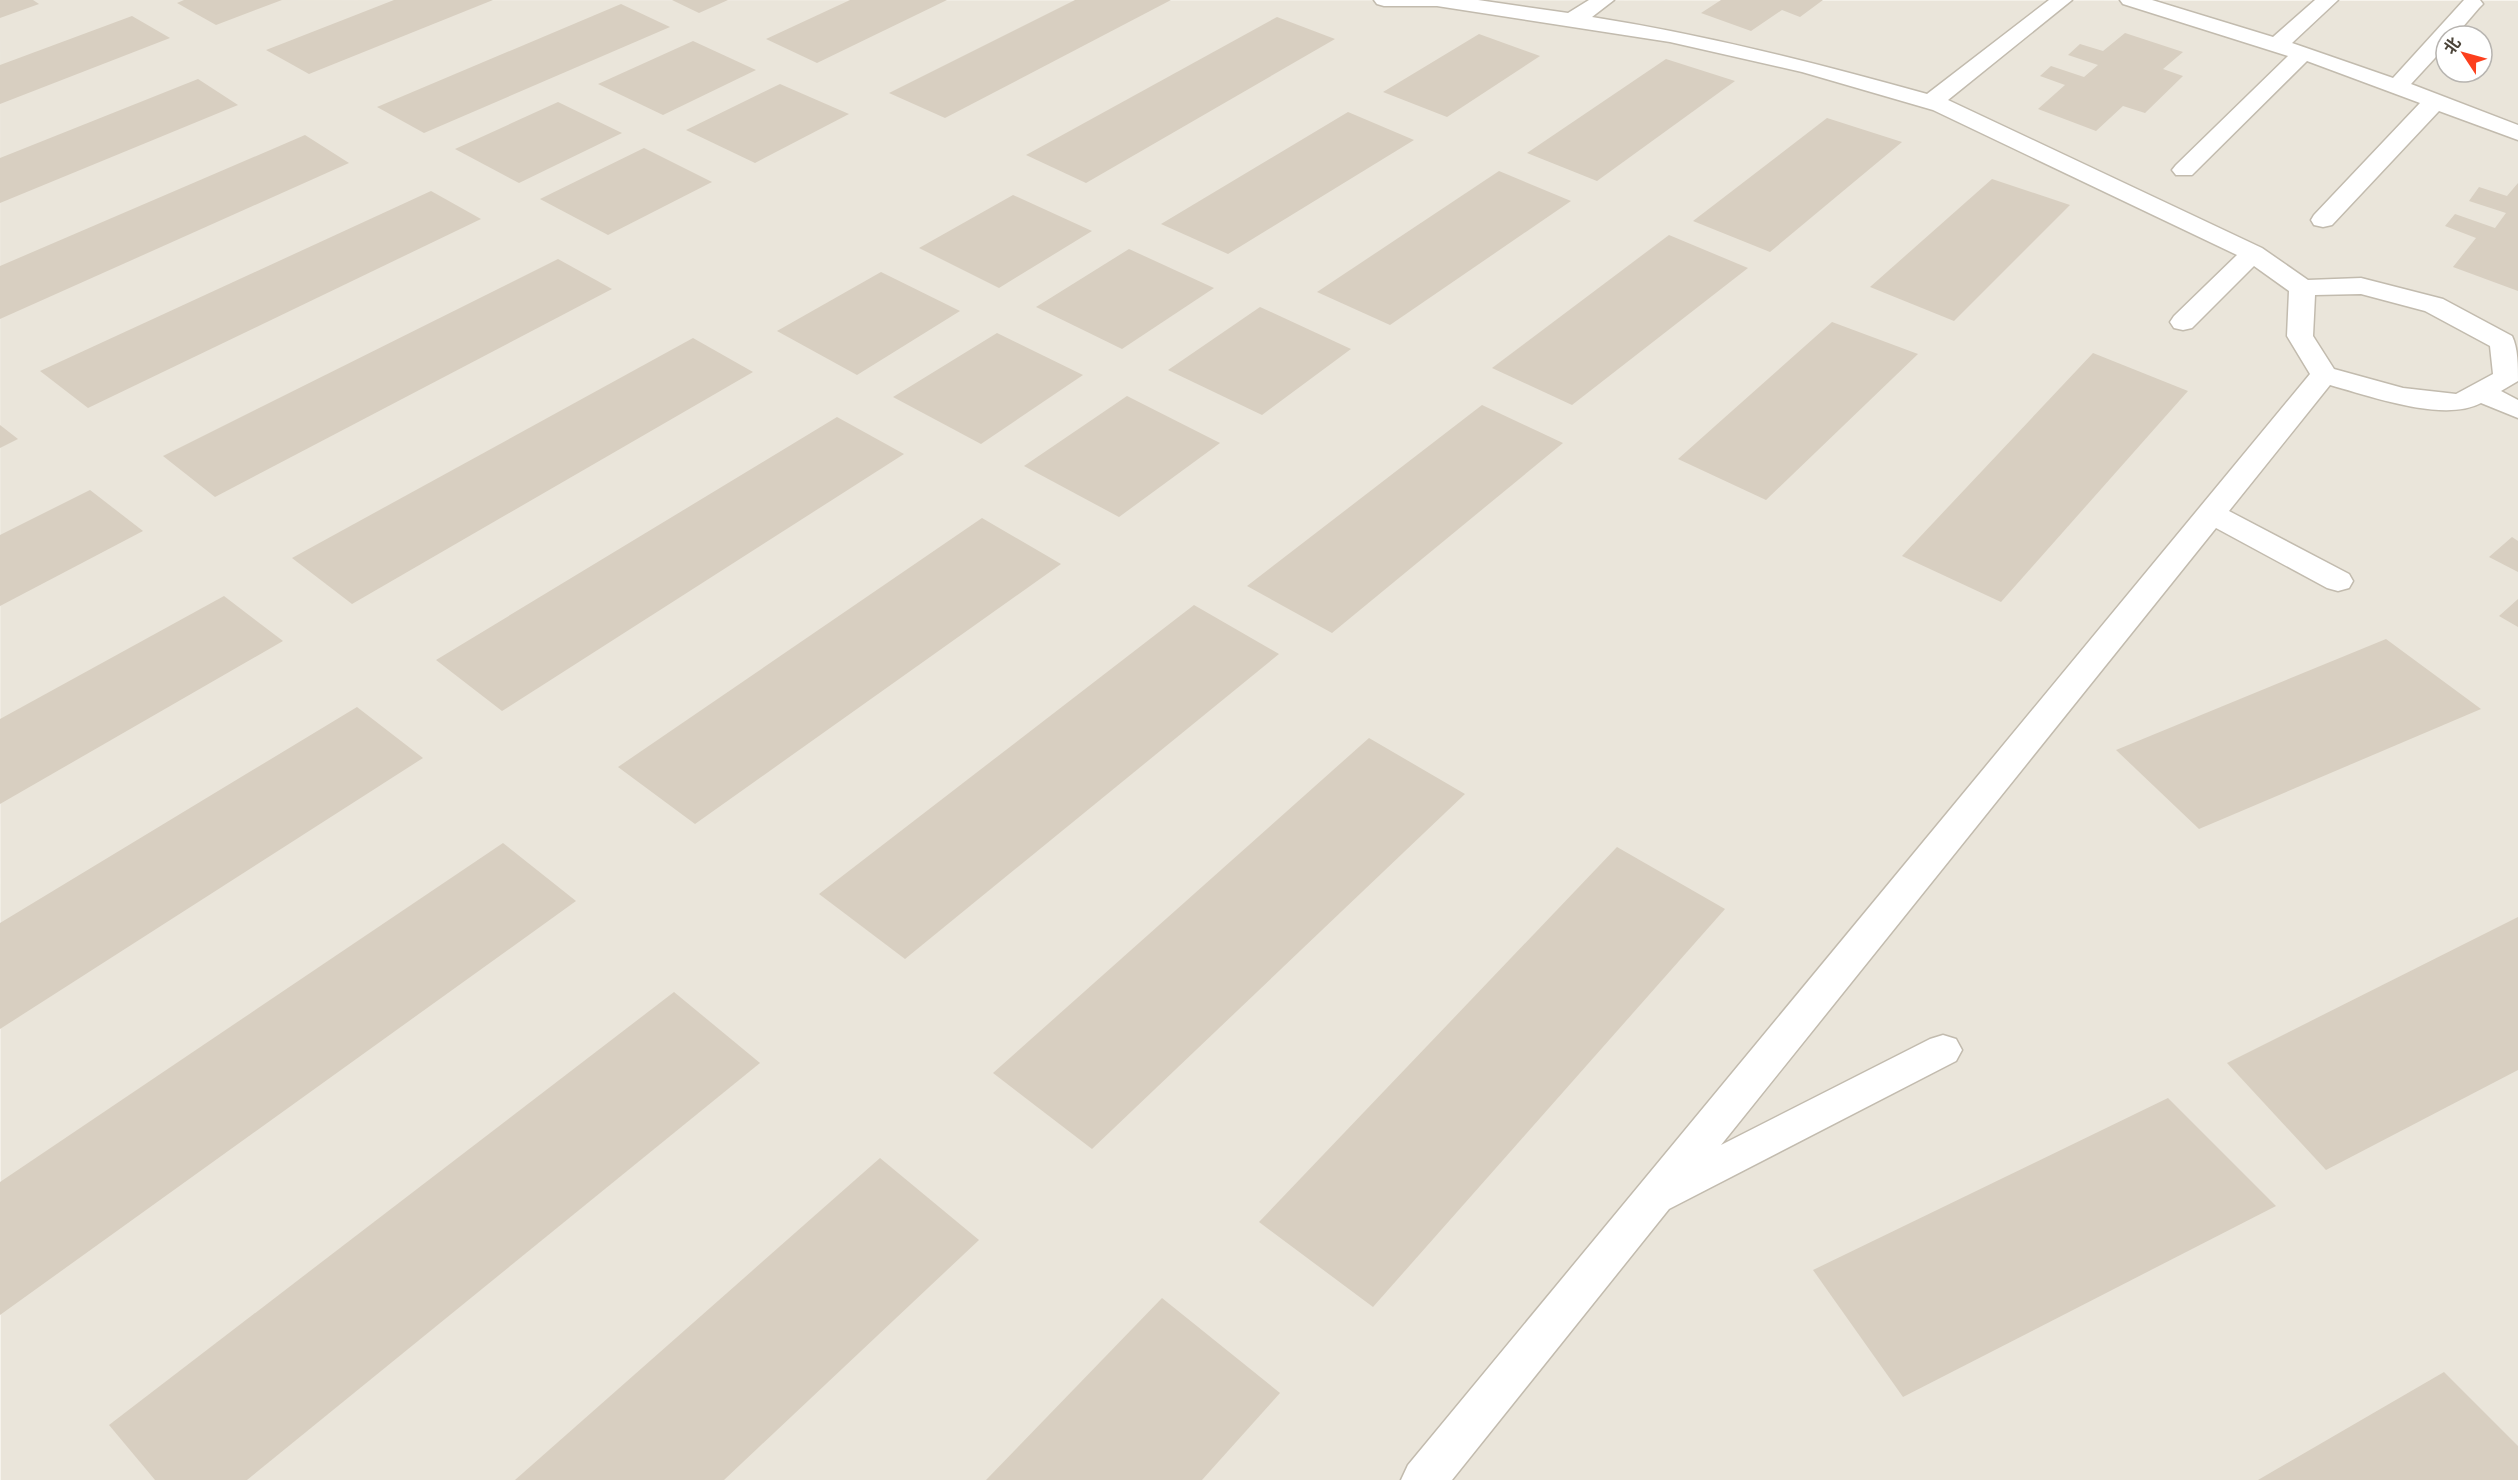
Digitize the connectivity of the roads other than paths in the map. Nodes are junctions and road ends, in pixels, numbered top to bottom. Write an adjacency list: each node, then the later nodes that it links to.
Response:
1 (1384, 0): 2 (street)
2 (1441, 0): 8 (street)
3 (1604, 0): 8 (street)
4 (2062, 0): 13 (street)
5 (2130, 0): 9 (street)
6 (2328, 0): 9 (street)
7 (2472, 4): 11 (street)
8 (1572, 20): 13 (street)
9 (2277, 45): 10 (street)
10 (2303, 53): 11 (street); 15 (street)
11 (2397, 87): 12 (street)
12 (2436, 101): 14 (street); 16 (street)
13 (1931, 102): 17 (street)
14 (2518, 133)
15 (2184, 170)
16 (2323, 219)
17 (2253, 254): 18 (street); 19 (street)
18 (2301, 288): 20 (street); 21 (street)
19 (2183, 322)
20 (2510, 337): 22 (street)
21 (2324, 375): 22 (street); 24 (street)
22 (2480, 392): 23 (street)
23 (2518, 410)
24 (2212, 514): 25 (street); 27 (street)
25 (2338, 581)
26 (1943, 1050): 27 (street)
27 (1651, 1200): 28 (street)
28 (1424, 1480)

